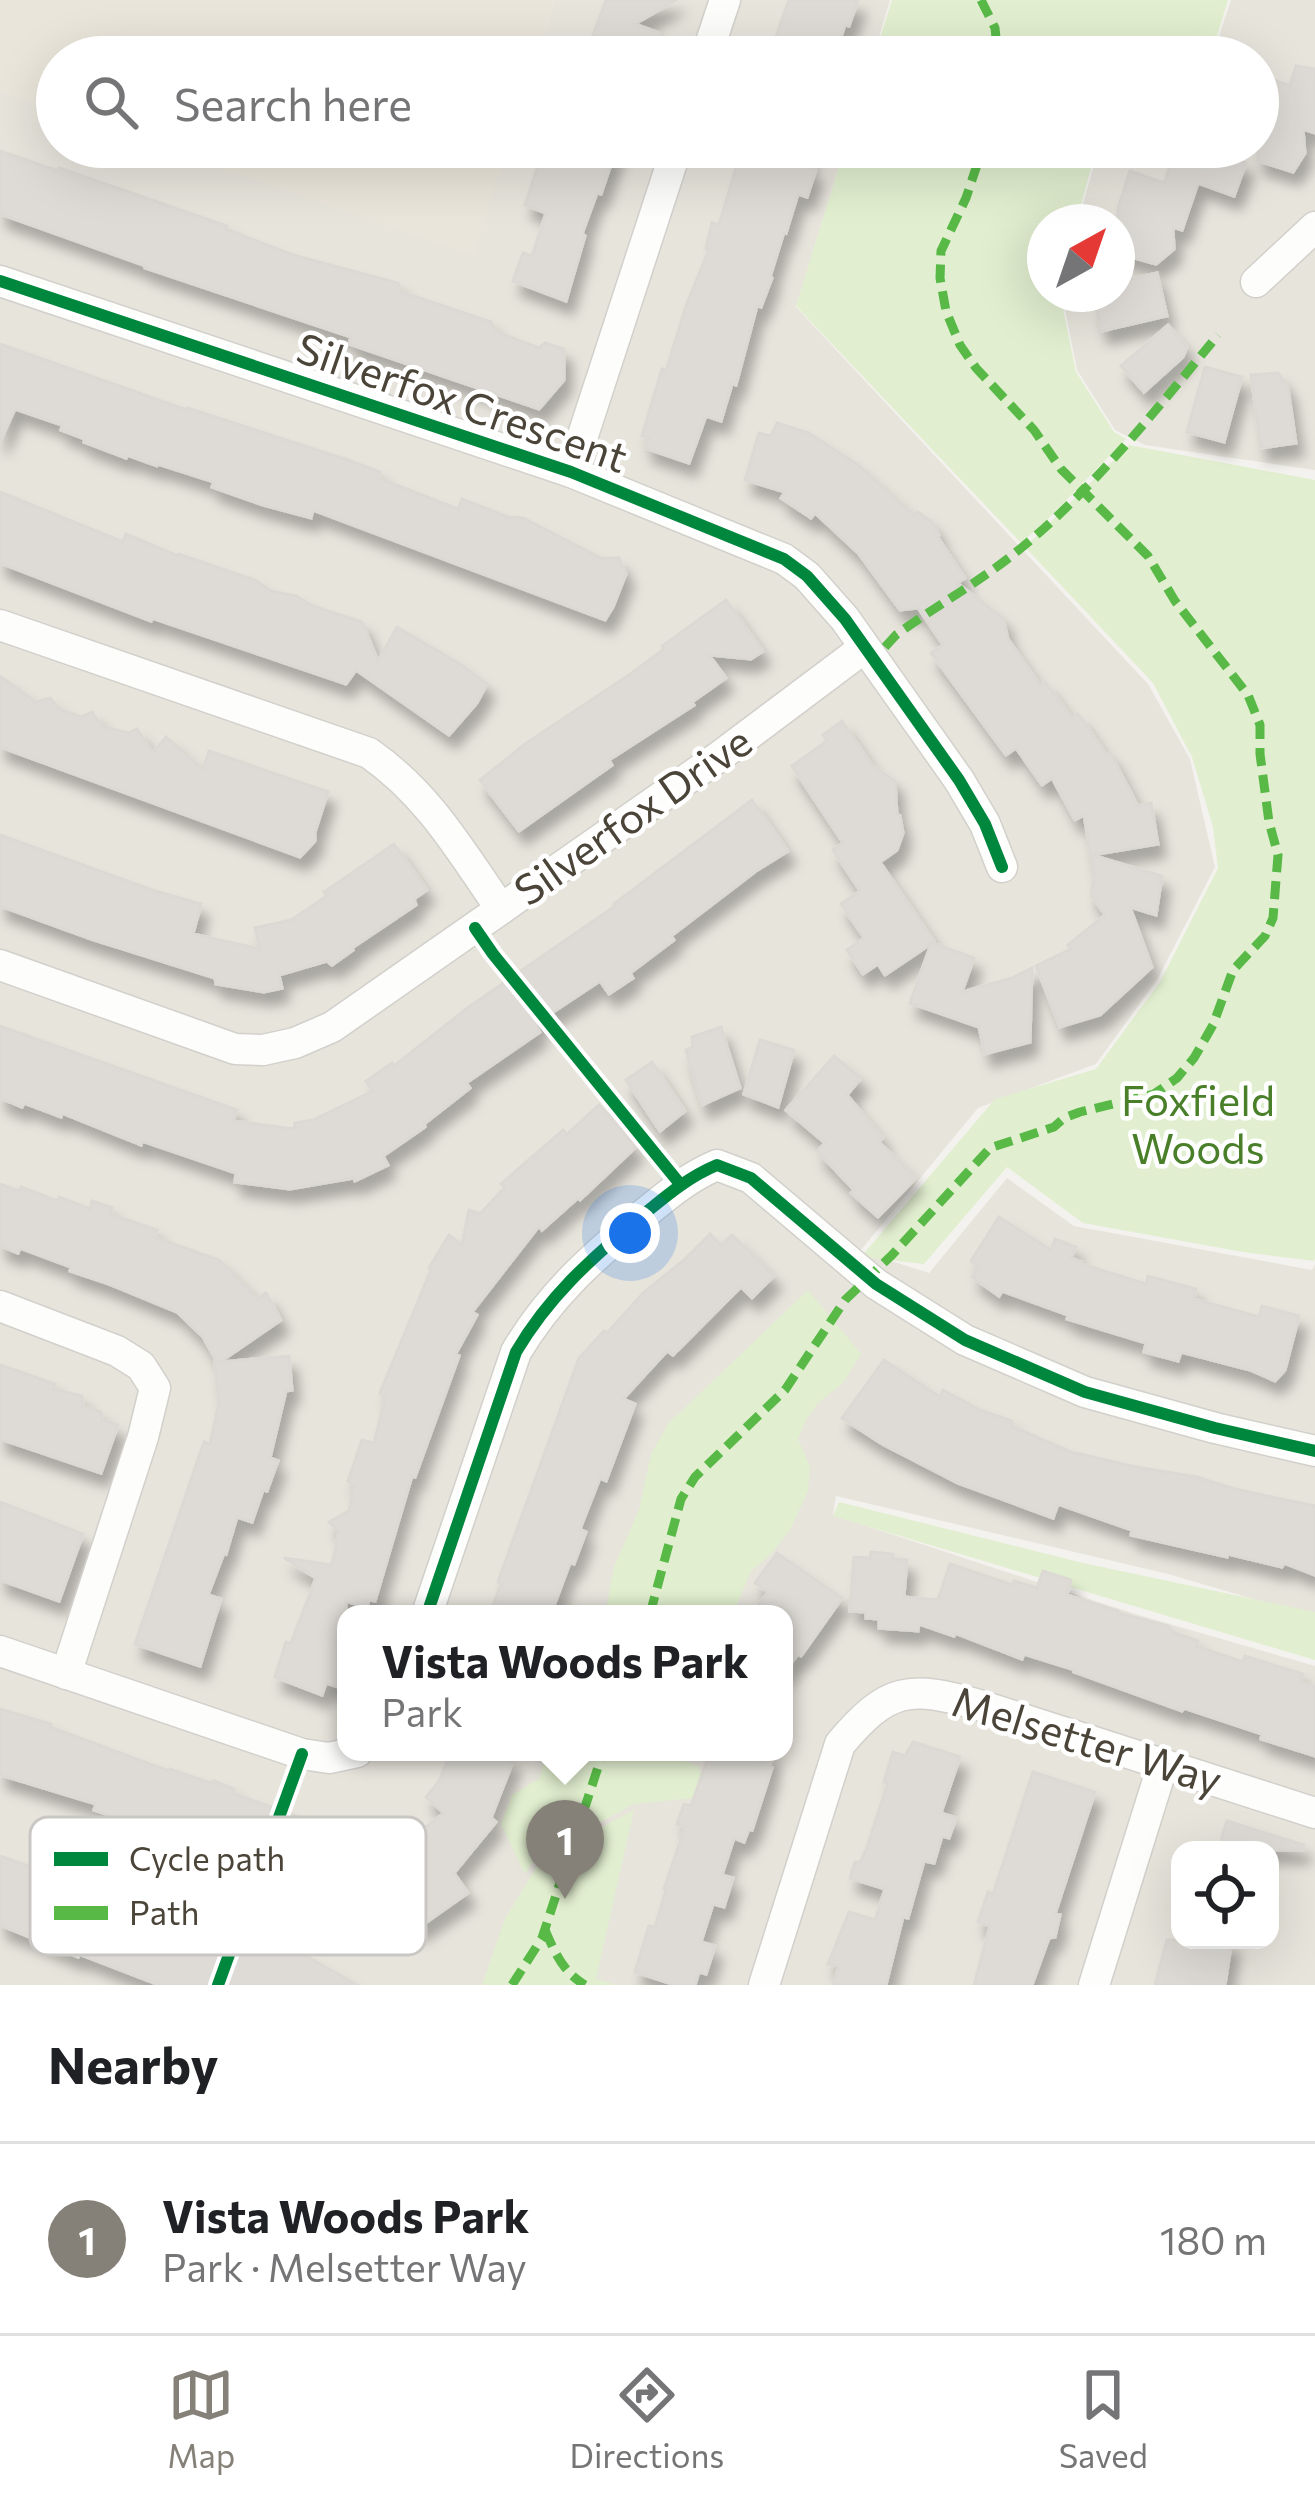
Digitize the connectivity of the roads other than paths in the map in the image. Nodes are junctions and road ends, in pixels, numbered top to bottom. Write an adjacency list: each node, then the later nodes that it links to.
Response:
1 (725, 0): 2 (street)
2 (713, 36)
3 (669, 168): 7 (street)
4 (1315, 227): 6 (street)
5 (0, 281): 7 (street, Silverfox Crescent)
6 (1256, 282)
7 (571, 472): 9 (street, Silverfox Crescent)
8 (0, 625): 11 (street)
9 (864, 647): 10 (street, Silverfox Crescent); 11 (street, Silverfox Drive)
10 (1002, 867)
11 (501, 909): 12 (street, Silverfox Drive)
12 (0, 965)
13 (0, 1306): 17 (street)
14 (1315, 1451): 15 (street)
15 (430, 1605)
16 (0, 1651): 17 (street)
17 (66, 1674): 18 (street)
18 (337, 1756)
19 (1163, 1764): 20 (street, Melsetter Way); 21 (street, Melsetter Way); 22 (street)
20 (1315, 1813)
21 (764, 1985)
22 (1094, 1985)

